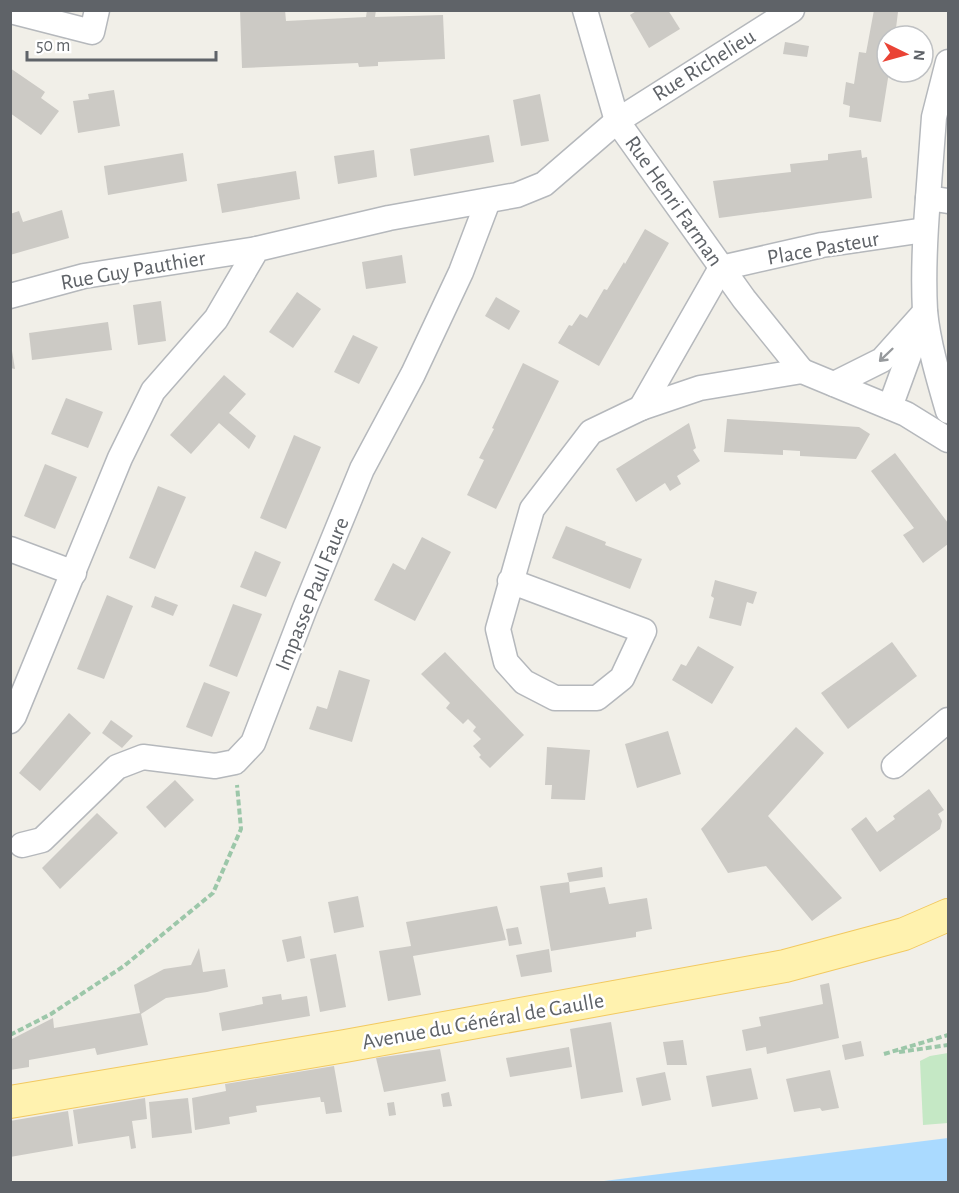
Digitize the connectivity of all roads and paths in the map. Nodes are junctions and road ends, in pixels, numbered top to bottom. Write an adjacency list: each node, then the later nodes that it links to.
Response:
1 (97, 10): 4 (street)
2 (585, 10): 6 (street, Rue Henri Farman)
3 (792, 10): 6 (street, Rue Richelieu)
4 (10, 11)
5 (948, 62): 7 (street)
6 (617, 121): 8 (street, Rue Richelieu); 11 (street, Rue Henri Farman)
7 (938, 200): 9 (street)
8 (488, 201): 10 (street, Rue Guy Pauthier); 25 (street, Impasse Paul Faure)
9 (925, 230): 11 (street, Place Pasteur); 13 (street)
10 (257, 249): 12 (street, Rue Guy Pauthier); 21 (street)
11 (721, 268): 14 (street, Rue Henri Farman); 17 (street)
12 (10, 296)
13 (925, 312): 15 (street, one-way to 15); 16 (street); 18 (street)
14 (802, 371): 15 (street); 17 (street)
15 (834, 384): 16 (street)
16 (890, 407): 19 (street)
17 (641, 408): 22 (street)
18 (948, 411)
19 (948, 440)
20 (10, 549): 21 (street)
21 (74, 573): 24 (street)
22 (510, 581): 22 (street)
23 (948, 720): 26 (street)
24 (10, 721)
25 (235, 762): 27 (street); 29 (path)
26 (894, 766)
27 (22, 845)
28 (948, 915): 32 (main road, Avenue du Général de Gaulle)
29 (10, 1035)
30 (948, 1035): 31 (path)
31 (948, 1046)
32 (10, 1101)

